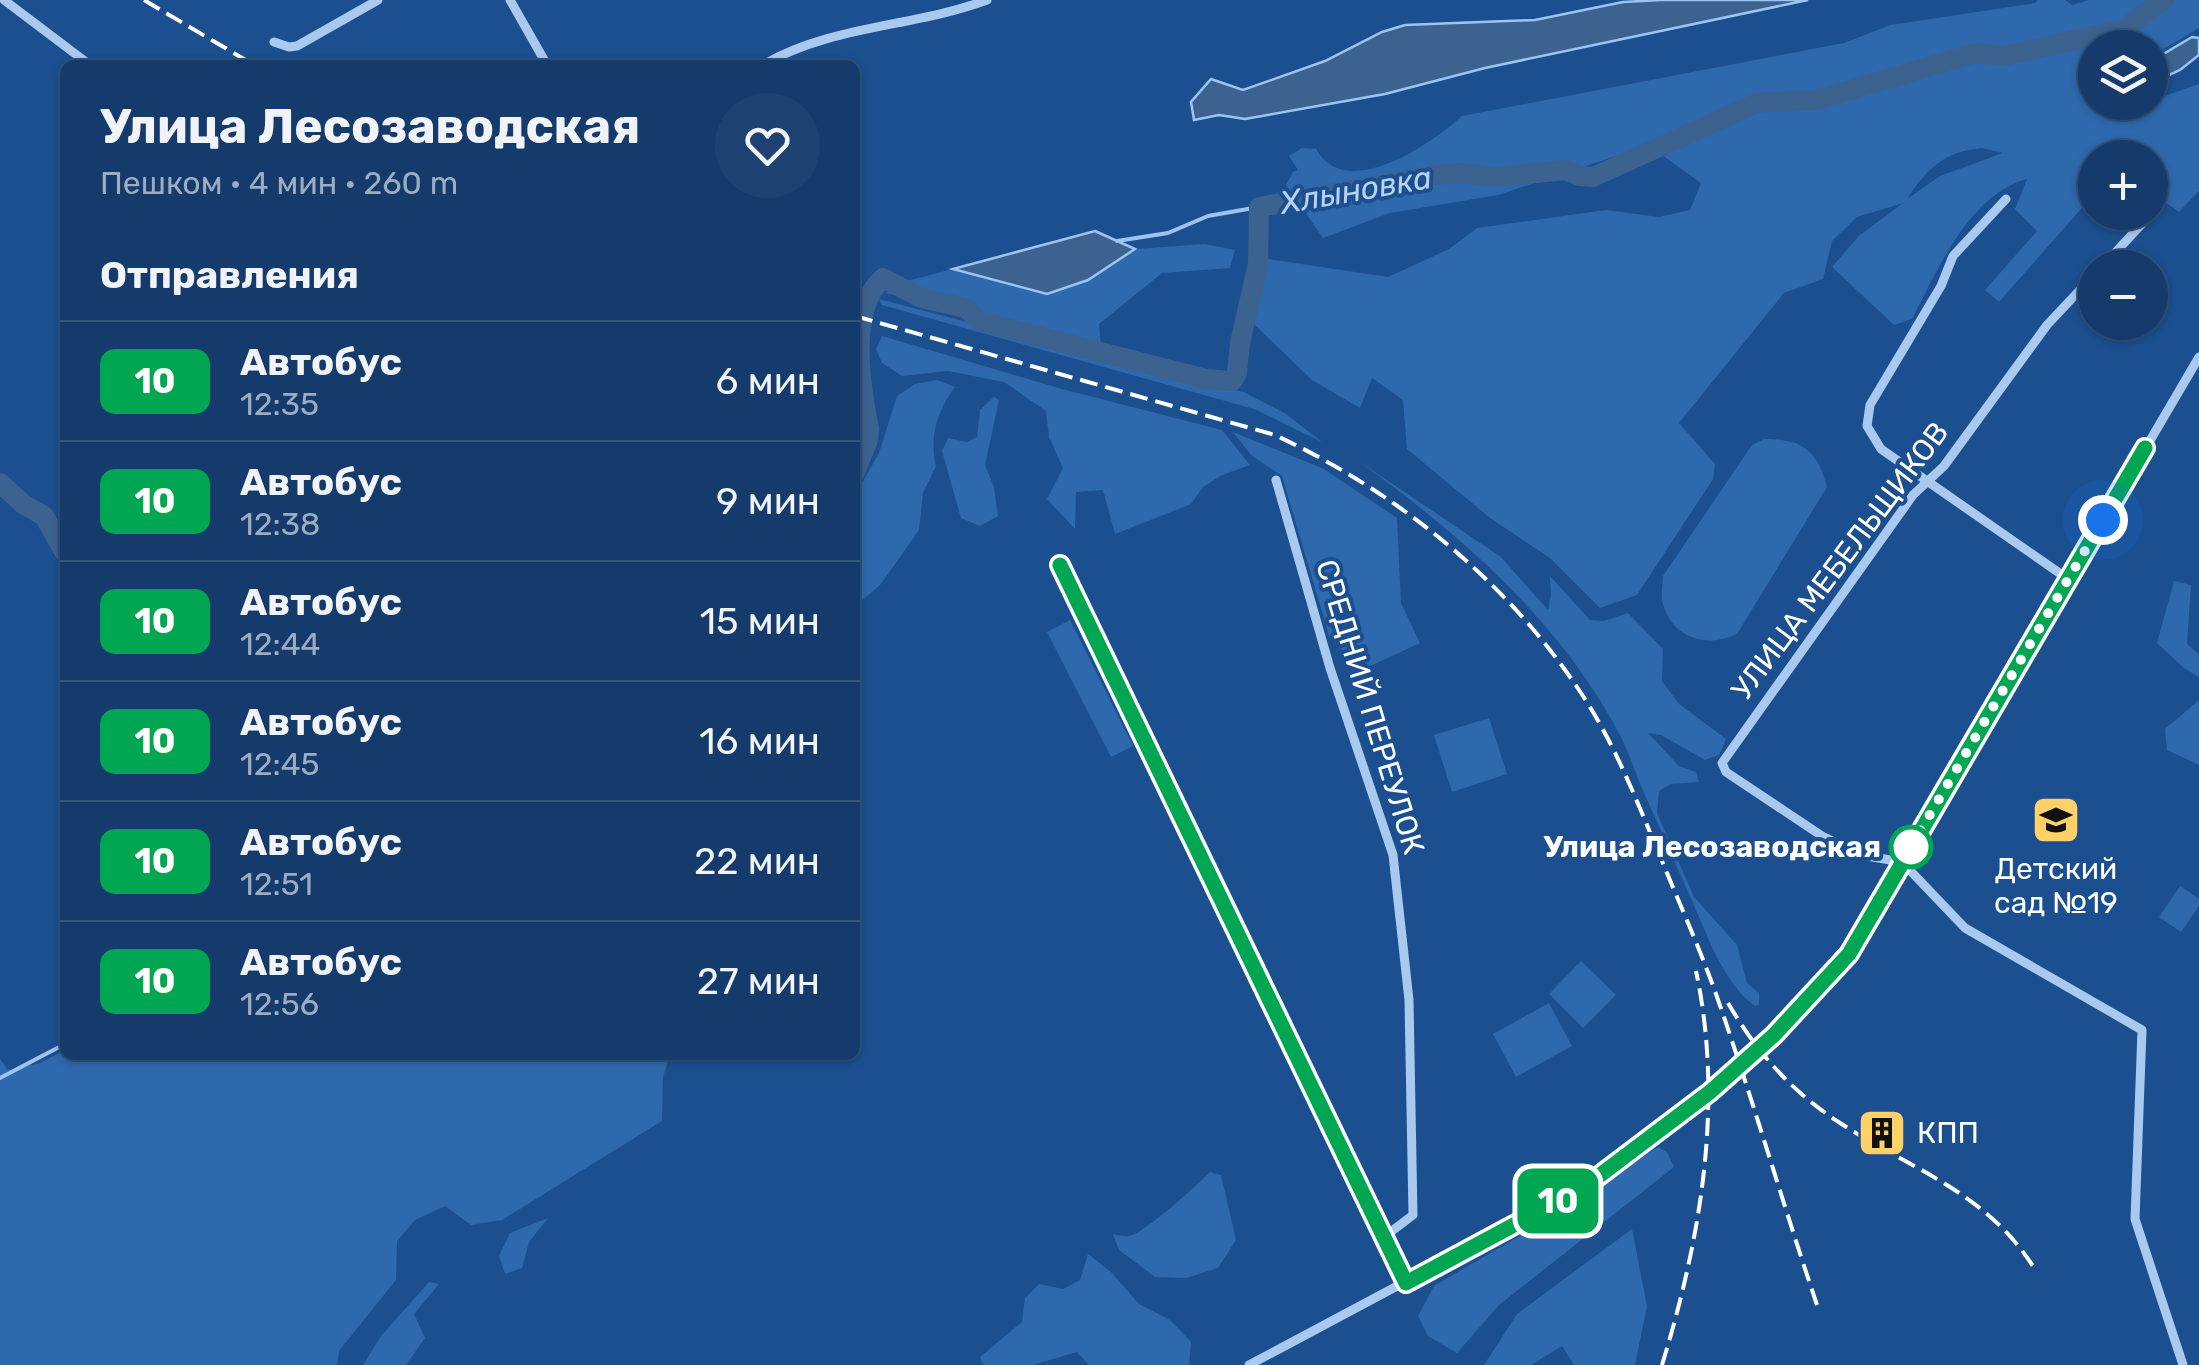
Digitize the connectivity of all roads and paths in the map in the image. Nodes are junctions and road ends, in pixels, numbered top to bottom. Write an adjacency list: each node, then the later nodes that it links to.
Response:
1 (4, 0): 6 (street)
2 (378, 0): 5 (street)
3 (510, 0): 7 (street)
4 (987, 0): 8 (street)
5 (274, 42)
6 (83, 60)
7 (543, 60)
8 (774, 60)
9 (2006, 200): 15 (street)
10 (2136, 230): 11 (street)
11 (2118, 250)
12 (2078, 291): 15 (street, УЛИЦА МЕБЕЛЬЩИКОВ)
13 (2199, 357): 17 (street)
14 (1276, 480): 19 (street, СРЕДНИЙ ПЕРЕУЛОК)
15 (1928, 481): 17 (street); 18 (street, УЛИЦА МЕБЕЛЬЩИКОВ)
16 (1060, 565): 19 (street)
17 (2068, 579): 18 (street)
18 (1902, 862): 20 (street); 22 (street)
19 (1384, 1237): 20 (street)
20 (1406, 1283): 21 (street)
21 (1249, 1365)
22 (2184, 1365)

